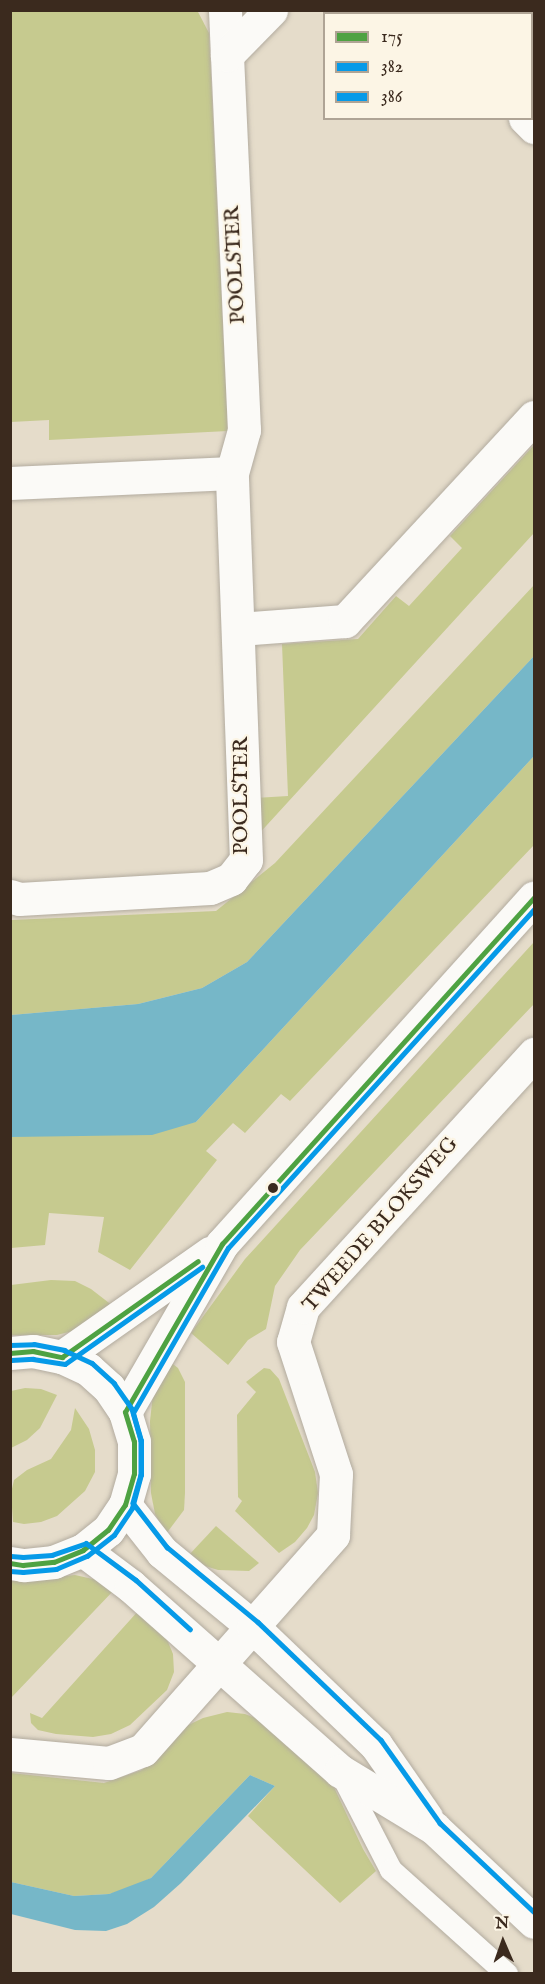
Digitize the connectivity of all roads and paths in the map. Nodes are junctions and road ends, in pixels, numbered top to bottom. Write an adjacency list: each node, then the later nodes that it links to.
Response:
1 (225, 10): 3 (street, POOLSTER)
2 (271, 10): 3 (street)
3 (227, 56): 5 (street, POOLSTER)
4 (534, 417): 7 (street)
5 (232, 473): 6 (street); 7 (street, POOLSTER)
6 (10, 483)
7 (238, 629): 8 (street, POOLSTER)
8 (10, 896)
9 (534, 898): 11 (street)
10 (534, 1054): 18 (street, TWEEDE BLOKSWEG)
11 (222, 1244): 13 (street); 14 (street)
12 (10, 1353): 13 (street)
13 (62, 1357): 14 (street)
14 (125, 1412): 15 (street)
15 (125, 1504): 16 (street); 18 (street)
16 (83, 1550): 17 (street); 19 (street)
17 (10, 1563)
18 (254, 1627): 19 (street, TWEEDE BLOKSWEG); 22 (street)
19 (218, 1665): 20 (street, TWEEDE BLOKSWEG); 21 (street)
20 (10, 1754)
21 (340, 1772): 22 (street); 24 (lane)
22 (434, 1828): 23 (street)
23 (534, 1922)
24 (507, 1974)

